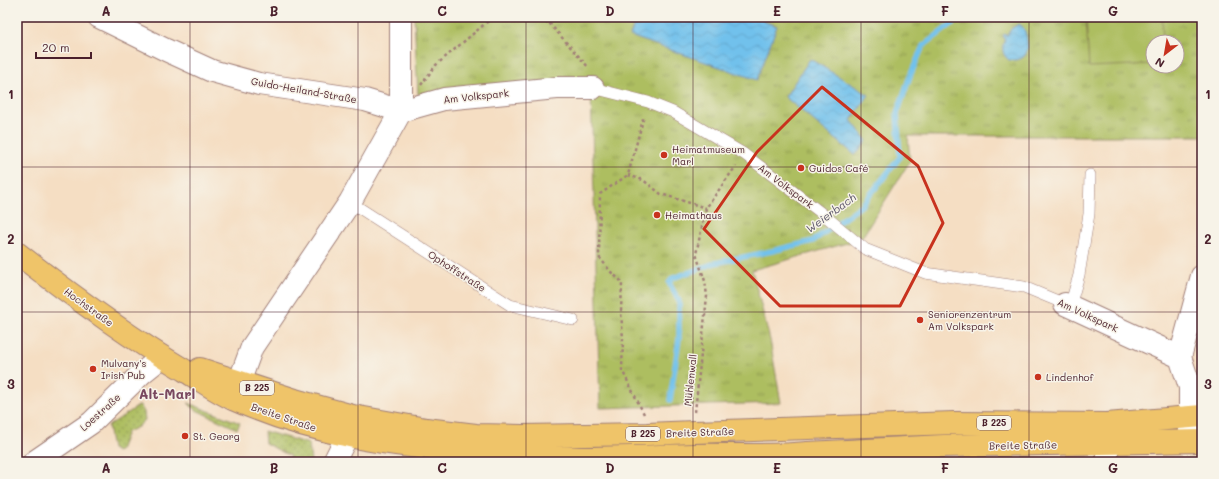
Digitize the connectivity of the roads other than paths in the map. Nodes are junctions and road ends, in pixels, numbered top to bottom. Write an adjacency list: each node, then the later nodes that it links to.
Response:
1 (99, 17): 4 (street, Guido-Heiland-Straße)
2 (401, 17): 4 (street)
3 (593, 88): 4 (street, Am Volkspark); 9 (lane, Am Volkspark)
4 (401, 111): 6 (street)
5 (1090, 175): 9 (lane)
6 (350, 202): 10 (lane, Ophoffstraße); 13 (street)
7 (17, 253): 11 (main road, Hochstraße / B 225)
8 (1202, 276): 12 (street)
9 (1068, 305): 12 (street, Am Volkspark)
10 (573, 320)
11 (162, 357): 13 (main road, Breite Straße / B 225); 20 (street, Loestraße)
12 (1180, 357): 14 (street)
13 (235, 391): 15 (main road, Breite Straße / B 225)
14 (1196, 417): 17 (street); 18 (main road, Breite Straße / B 225)
15 (350, 426): 16 (main road, Breite Straße / B 225); 19 (main road, Breite Straße / B 225); 21 (street)
16 (809, 428): 18 (main road, Breite Straße / B 225); 19 (lane)
17 (1196, 441): 18 (main road, Breite Straße / B 225)
18 (1107, 443): 19 (main road, Breite Straße / B 225)
19 (808, 457)
20 (34, 462)
21 (334, 462)

